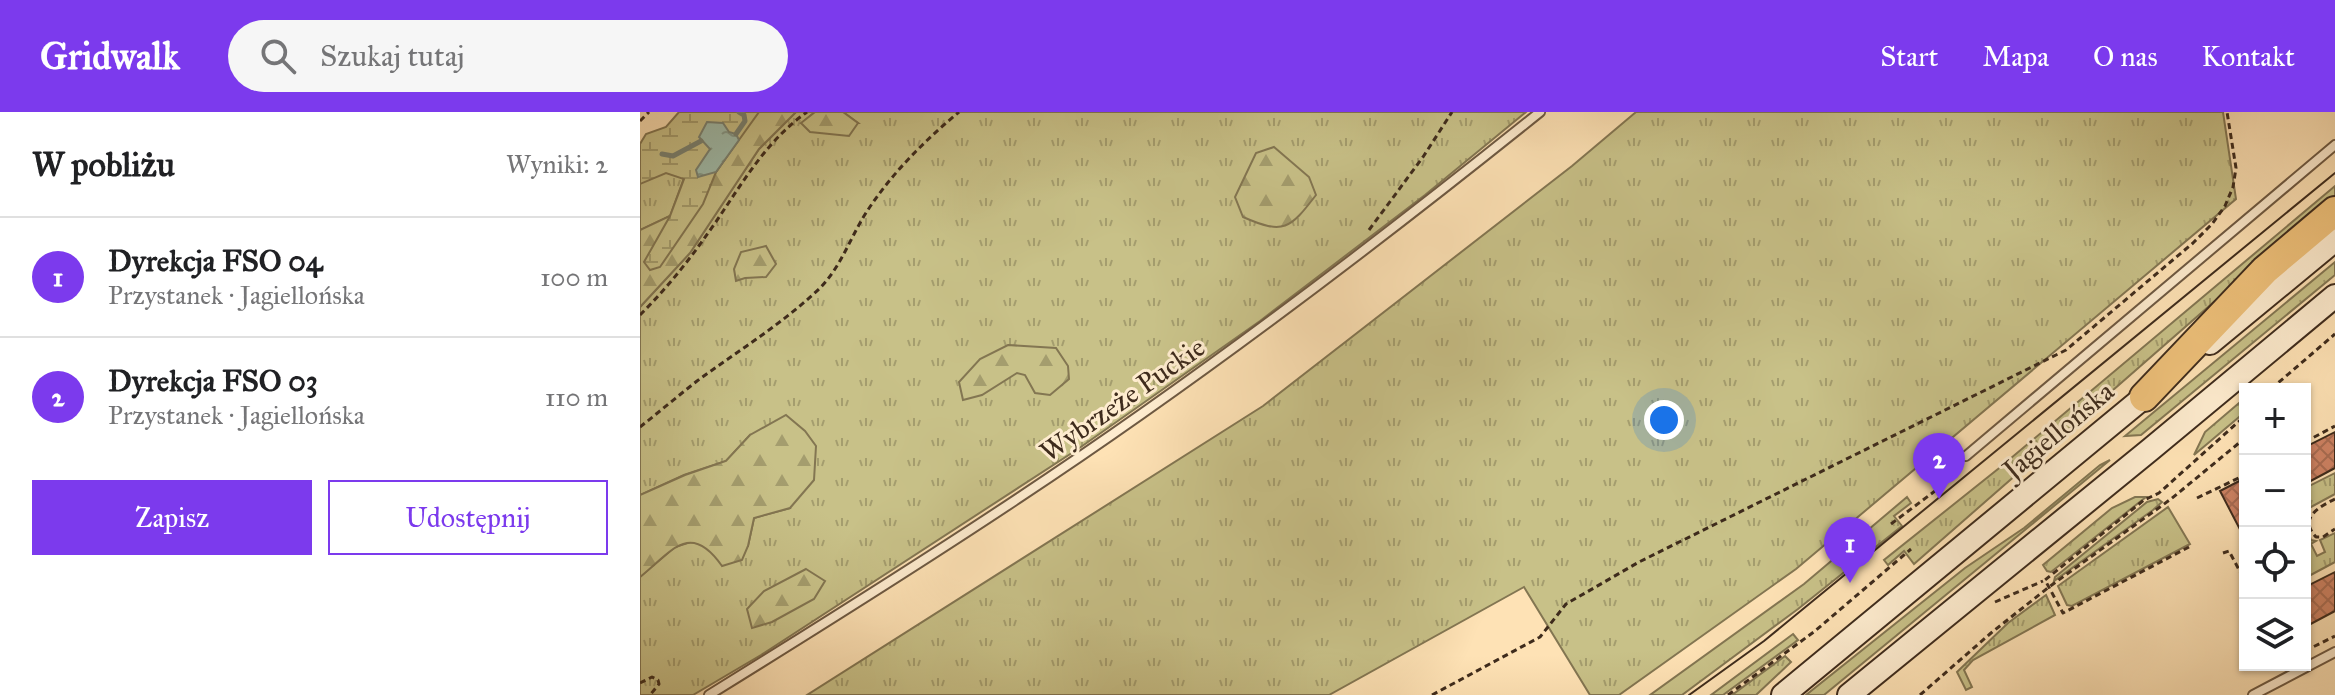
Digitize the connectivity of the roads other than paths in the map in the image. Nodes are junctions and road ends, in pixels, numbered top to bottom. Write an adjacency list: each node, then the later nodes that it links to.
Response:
1 (1540, 112): 9 (lane, Wybrzeże Puckie)
2 (2335, 145): 7 (lane)
3 (2335, 211): 6 (highway)
4 (2335, 240): 6 (main road, Jagiellońska)
5 (2335, 296): 11 (main road)
6 (2144, 397): 10 (main road, Jagiellońska)
7 (1966, 456)
8 (2335, 652): 12 (lane)
9 (709, 695)
10 (1783, 695)
11 (1849, 695)
12 (2253, 695)

